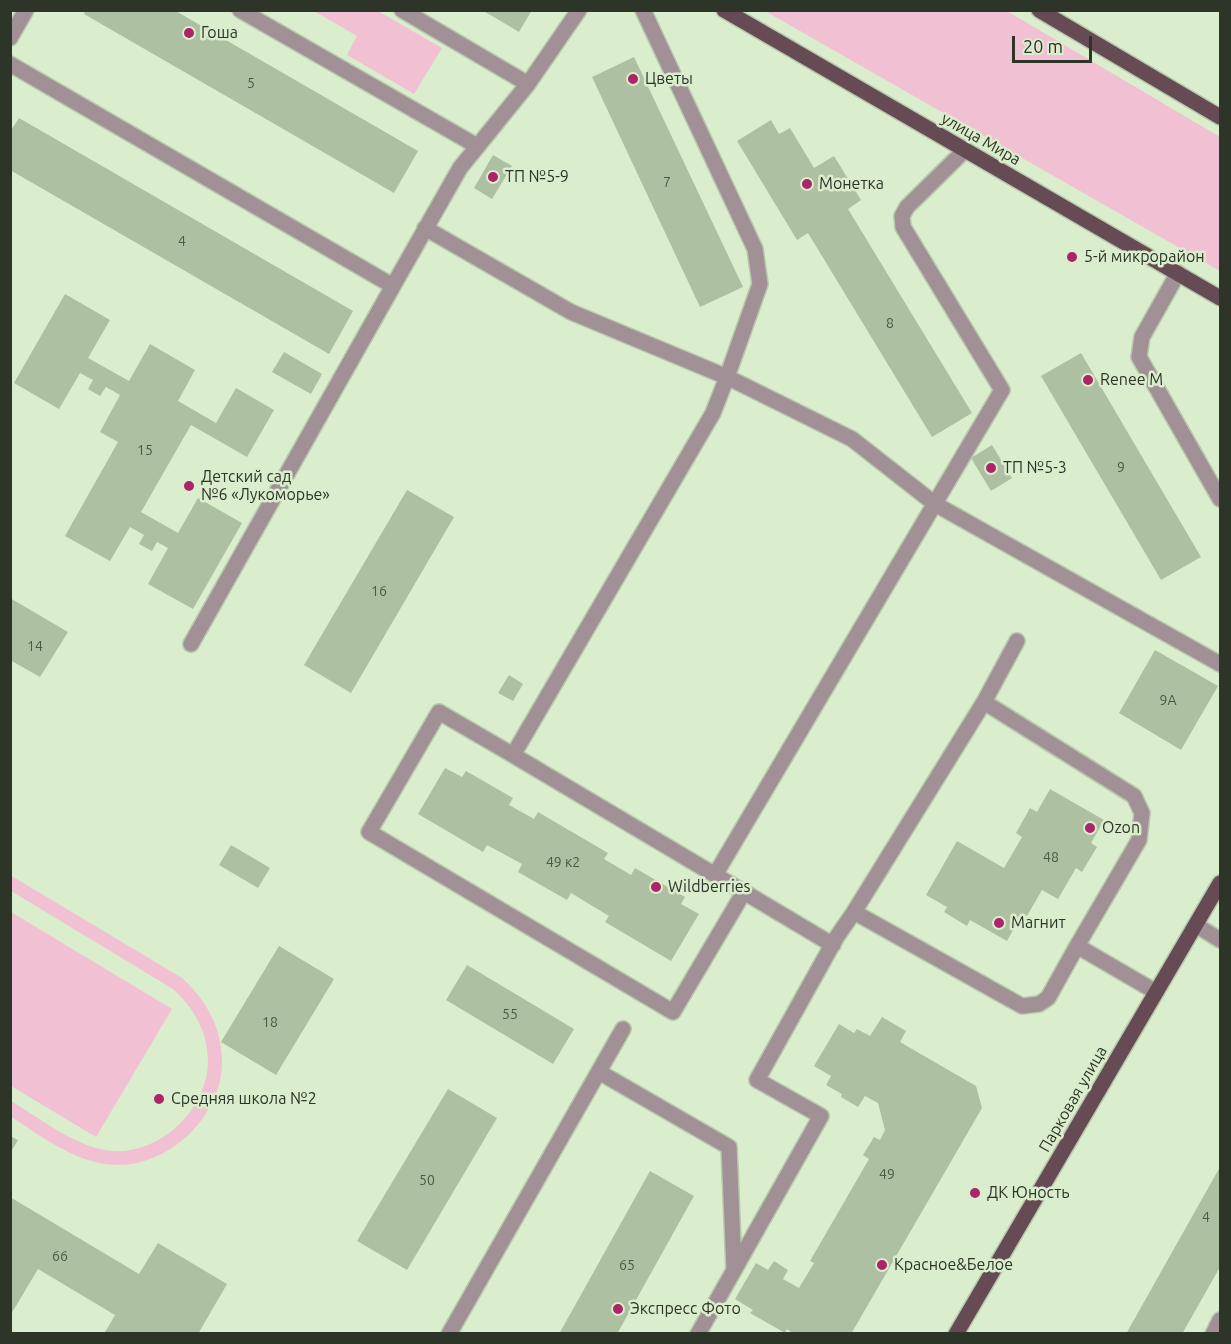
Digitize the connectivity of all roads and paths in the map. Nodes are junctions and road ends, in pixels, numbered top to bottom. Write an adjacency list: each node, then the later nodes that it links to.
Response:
1 (26, 10): 8 (lane)
2 (240, 10): 12 (lane)
3 (402, 10): 10 (lane)
4 (579, 10): 10 (lane)
5 (643, 10): 18 (lane)
6 (724, 10): 13 (main road, улица Мира)
7 (1039, 10): 11 (main road)
8 (10, 38)
9 (10, 64): 16 (lane)
10 (528, 84): 12 (lane)
11 (1221, 117)
12 (477, 146): 14 (lane)
13 (965, 150): 15 (main road, улица Мира); 20 (lane)
14 (425, 228): 16 (lane); 18 (lane)
15 (1178, 273): 17 (main road, улица Мира); 19 (lane)
16 (393, 286): 22 (lane)
17 (1221, 298)
18 (727, 377): 20 (lane); 25 (lane)
19 (1221, 499)
20 (935, 504): 23 (lane); 26 (lane)
21 (1017, 641): 24 (lane)
22 (191, 644)
23 (1221, 664)
24 (984, 702): 29 (lane); 33 (lane)
25 (513, 755): 26 (lane); 28 (lane)
26 (715, 875): 28 (lane)
27 (1221, 883): 30 (main road, Парковая улица)
28 (744, 892): 32 (lane)
29 (854, 912): 32 (lane); 33 (lane)
30 (1196, 925): 31 (lane); 34 (main road, Парковая улица)
31 (1221, 940)
32 (833, 945): 37 (lane)
33 (1077, 946): 34 (lane)
34 (1156, 992): 41 (main road, Парковая улица)
35 (623, 1029): 36 (lane)
36 (599, 1072): 37 (lane); 39 (lane)
37 (734, 1271): 40 (lane)
38 (1221, 1320): 42 (lane)
39 (449, 1334)
40 (698, 1334)
41 (956, 1334)
42 (1213, 1334)

